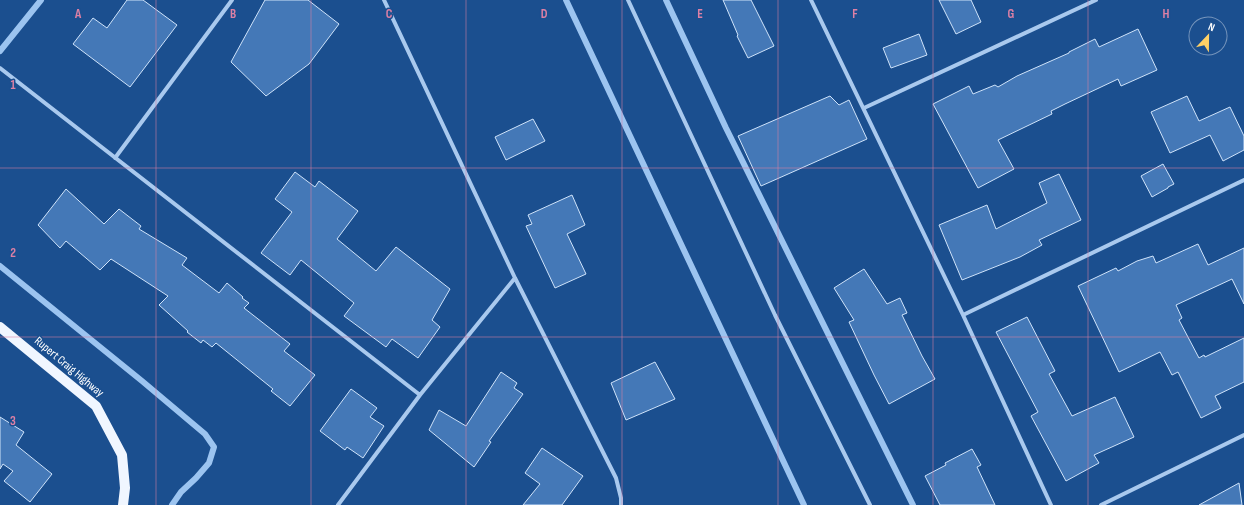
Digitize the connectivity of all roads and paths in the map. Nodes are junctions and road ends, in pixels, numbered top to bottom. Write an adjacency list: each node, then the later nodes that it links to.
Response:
1 (232, 0): 8 (street)
2 (384, 0): 10 (street)
3 (628, 0): 18 (street)
4 (811, 0): 7 (street)
5 (1096, 0): 7 (street)
6 (0, 68): 8 (street)
7 (864, 108): 11 (street)
8 (115, 158): 13 (street)
9 (1244, 180): 11 (street)
10 (515, 278): 13 (street); 17 (street)
11 (963, 315): 19 (street)
12 (0, 326): 15 (main road, Rupert Craig Highway)
13 (420, 395): 16 (street)
14 (1244, 435): 20 (street)
15 (123, 505)
16 (338, 505)
17 (621, 505)
18 (870, 505)
19 (1051, 505)
20 (1101, 505)

